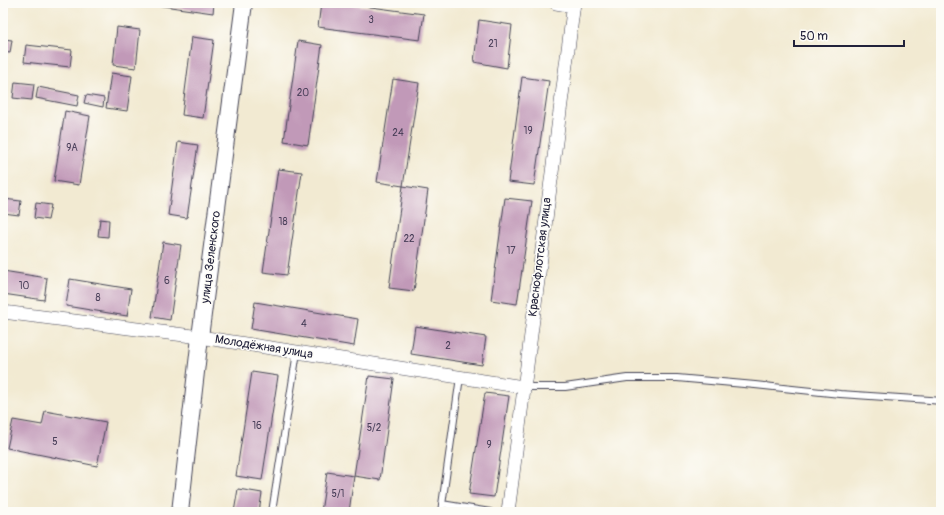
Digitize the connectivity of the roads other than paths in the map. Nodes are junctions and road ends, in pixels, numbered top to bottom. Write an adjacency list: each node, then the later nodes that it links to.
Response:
1 (244, 3): 5 (street, улица Зеленского)
2 (556, 3): 3 (street)
3 (573, 4): 8 (street, Краснофлотская улица)
4 (3, 312): 5 (street, Молодёжная улица)
5 (200, 337): 6 (street, Молодёжная улица); 11 (street, улица Зеленского)
6 (297, 352): 7 (street, Молодёжная улица); 12 (lane)
7 (460, 377): 8 (street, Молодёжная улица); 10 (lane)
8 (523, 387): 9 (lane); 15 (street, Краснофлотская улица)
9 (941, 402)
10 (442, 504): 13 (lane); 14 (lane)
11 (180, 512)
12 (272, 512)
13 (441, 512)
14 (490, 512)
15 (508, 512)

